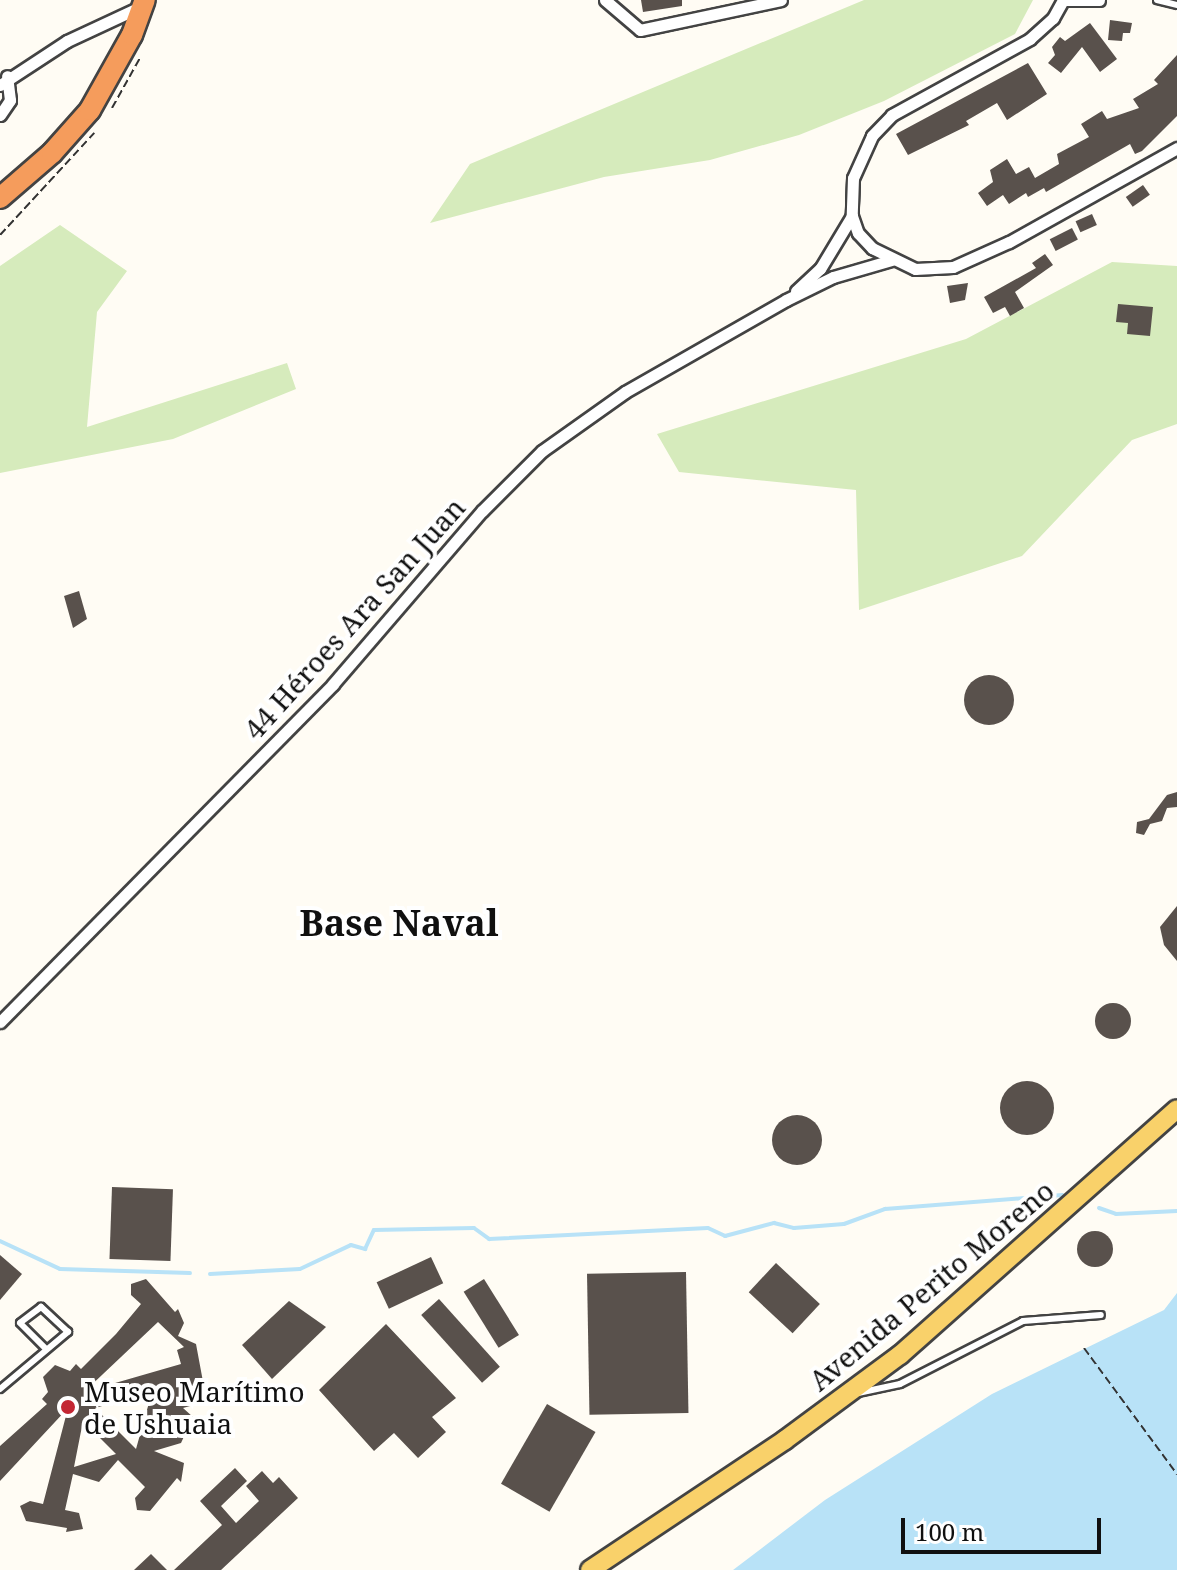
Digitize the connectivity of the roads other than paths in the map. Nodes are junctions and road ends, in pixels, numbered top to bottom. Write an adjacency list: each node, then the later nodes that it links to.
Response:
1 (605, 0): 2 (street)
2 (781, 0)
3 (1063, 0): 4 (street); 12 (street)
4 (1099, 0)
5 (1157, 0): 7 (lane)
6 (144, 3): 8 (street); 11 (highway)
7 (1177, 5)
8 (4, 80): 9 (street)
9 (0, 115)
10 (1177, 148): 13 (street)
11 (0, 198)
12 (852, 216): 13 (street); 14 (street, 44 Héroes Ara San Juan)
13 (892, 260): 14 (street, 44 Héroes Ara San Juan)
14 (786, 300): 15 (street, 44 Héroes Ara San Juan)
15 (0, 1022)
16 (1177, 1109): 20 (main road, Avenida Perito Moreno)
17 (1101, 1315): 20 (lane)
18 (46, 1349): 18 (lane); 19 (lane)
19 (0, 1389)
20 (848, 1395): 21 (main road, Avenida Perito Moreno)
21 (590, 1570)

